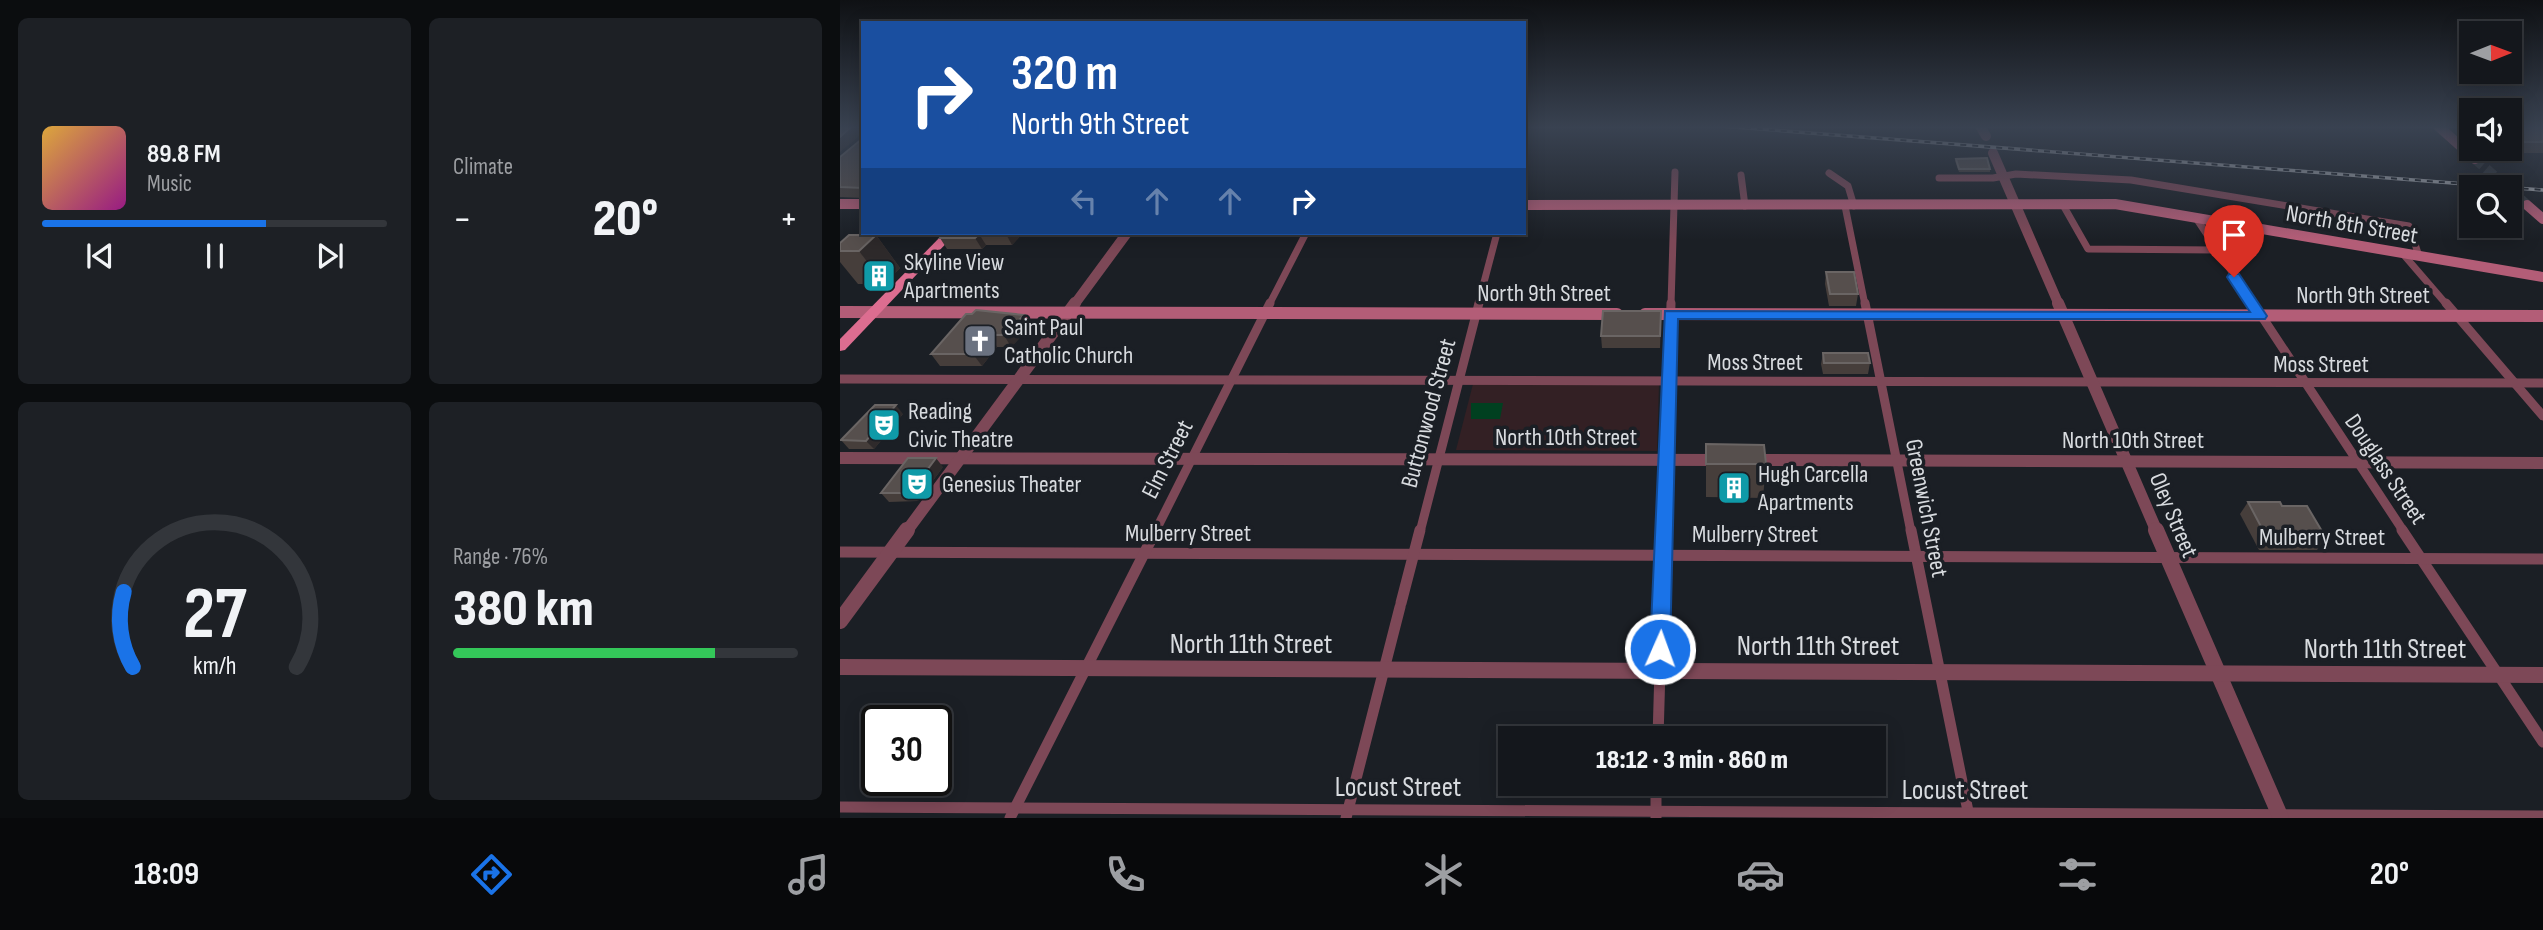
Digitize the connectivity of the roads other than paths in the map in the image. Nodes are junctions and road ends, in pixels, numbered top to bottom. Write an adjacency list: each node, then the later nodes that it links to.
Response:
1 (1998, 164): 5 (street, Oley Street)
2 (1675, 172): 13 (street)
3 (1829, 173): 15 (street)
4 (1741, 175): 14 (street)
5 (2003, 176): 6 (street); 10 (street, Oley Street); 24 (street)
6 (1939, 178)
7 (840, 204): 8 (main road)
8 (861, 204)
9 (1526, 205): 13 (main road, North 8th Street)
10 (2015, 205): 11 (main road, North 8th Street); 15 (main road, North 8th Street); 33 (street, Oley Street)
11 (2063, 205): 16 (main road, North 8th Street); 22 (street)
12 (2527, 205): 17 (main road)
13 (1674, 206): 14 (main road, North 8th Street); 31 (street)
14 (1745, 206): 15 (main road, North 8th Street)
15 (1849, 206): 32 (street, Greenwich Street)
16 (2196, 218): 22 (street, Douglass Street); 23 (main road, North 8th Street)
17 (2543, 219)
18 (948, 235): 27 (main road)
19 (1126, 235): 28 (street)
20 (1305, 235): 29 (street, Elm Street)
21 (1496, 235): 30 (street, Buttonwood Street)
22 (2216, 250): 34 (street, Douglass Street)
23 (2403, 254): 24 (main road, North 8th Street); 35 (street)
24 (2419, 256): 25 (main road, North 8th Street)
25 (2543, 277)
26 (840, 312): 27 (main road, North 9th Street)
27 (873, 312): 28 (main road, North 9th Street); 37 (main road)
28 (1067, 313): 29 (main road, North 9th Street); 39 (street)
29 (1264, 313): 30 (main road, North 9th Street); 40 (street, Elm Street)
30 (1476, 314): 31 (main road, North 9th Street); 41 (street, Buttonwood Street)
31 (1671, 314): 32 (main road, North 9th Street); 42 (street)
32 (1867, 315): 33 (main road, North 9th Street); 43 (street, Greenwich Street)
33 (2064, 316): 34 (main road, North 9th Street); 44 (street, Oley Street)
34 (2260, 316): 35 (main road, North 9th Street); 47 (street, Douglass Street)
35 (2455, 316): 36 (main road, North 9th Street); 45 (street)
36 (2543, 316)
37 (840, 347)
38 (840, 379): 39 (street, Moss Street)
39 (1018, 379): 40 (street, Moss Street); 50 (street)
40 (1231, 380): 41 (street, Moss Street); 51 (street, Elm Street)
41 (1458, 380): 42 (street, Moss Street); 52 (street, Buttonwood Street)
42 (1669, 380): 43 (street, Moss Street); 53 (street)
43 (1880, 382): 44 (street, Moss Street); 54 (street, Greenwich Street)
44 (2093, 383): 47 (street, Moss Street); 55 (street, Oley Street)
45 (2514, 383): 46 (street, Moss Street); 47 (street, Moss Street); 48 (street)
46 (2543, 383)
47 (2305, 384): 56 (street, Douglass Street)
48 (2543, 416)
49 (840, 458): 50 (street, North 10th Street)
50 (960, 458): 51 (street, North 10th Street); 59 (street)
51 (1191, 458): 52 (street, North 10th Street); 60 (street, Elm Street)
52 (1438, 459): 53 (street, North 10th Street); 61 (street, Buttonwood Street)
53 (1666, 460): 54 (street, North 10th Street); 62 (street)
54 (1896, 461): 55 (street, North 10th Street); 63 (street, Greenwich Street)
55 (2127, 463): 56 (street, North 10th Street); 64 (street, Oley Street)
56 (2357, 463): 57 (street, North 10th Street); 65 (street, Douglass Street)
57 (2543, 463)
58 (840, 552): 59 (street, Mulberry Street)
59 (890, 552): 60 (street, Mulberry Street); 67 (street)
60 (1143, 554): 61 (street, Mulberry Street); 69 (street, Elm Street)
61 (1413, 555): 62 (street, Mulberry Street); 70 (street, Buttonwood Street)
62 (1663, 555): 63 (street, Mulberry Street); 71 (street)
63 (1915, 556): 64 (street, Mulberry Street); 72 (street, Greenwich Street)
64 (2168, 558): 65 (street, Mulberry Street); 73 (street, Oley Street)
65 (2421, 558): 66 (street, Mulberry Street); 74 (street, Douglass Street)
66 (2543, 559)
67 (840, 621)
68 (840, 667): 69 (street, North 11th Street)
69 (1086, 668): 70 (street, North 11th Street); 80 (street, Elm Street)
70 (1384, 669): 71 (street, North 11th Street); 81 (street, Buttonwood Street)
71 (1660, 670): 72 (street, North 11th Street); 76 (street)
72 (1939, 672): 73 (street, North 11th Street); 83 (street, Greenwich Street)
73 (2219, 674): 74 (street, North 11th Street); 84 (street, Oley Street)
74 (2498, 675): 75 (street, North 11th Street); 77 (street, Douglass Street)
75 (2543, 675)
76 (1658, 726)
77 (2543, 742)
78 (1656, 796): 82 (street)
79 (840, 807): 80 (street, Locust Street)
80 (1013, 813): 81 (street, Locust Street)
81 (1347, 814): 82 (street, Locust Street)
82 (1656, 815): 83 (street, Locust Street)
83 (1969, 816): 84 (street, Locust Street)
84 (2280, 816): 85 (street, Locust Street)
85 (2543, 816)

